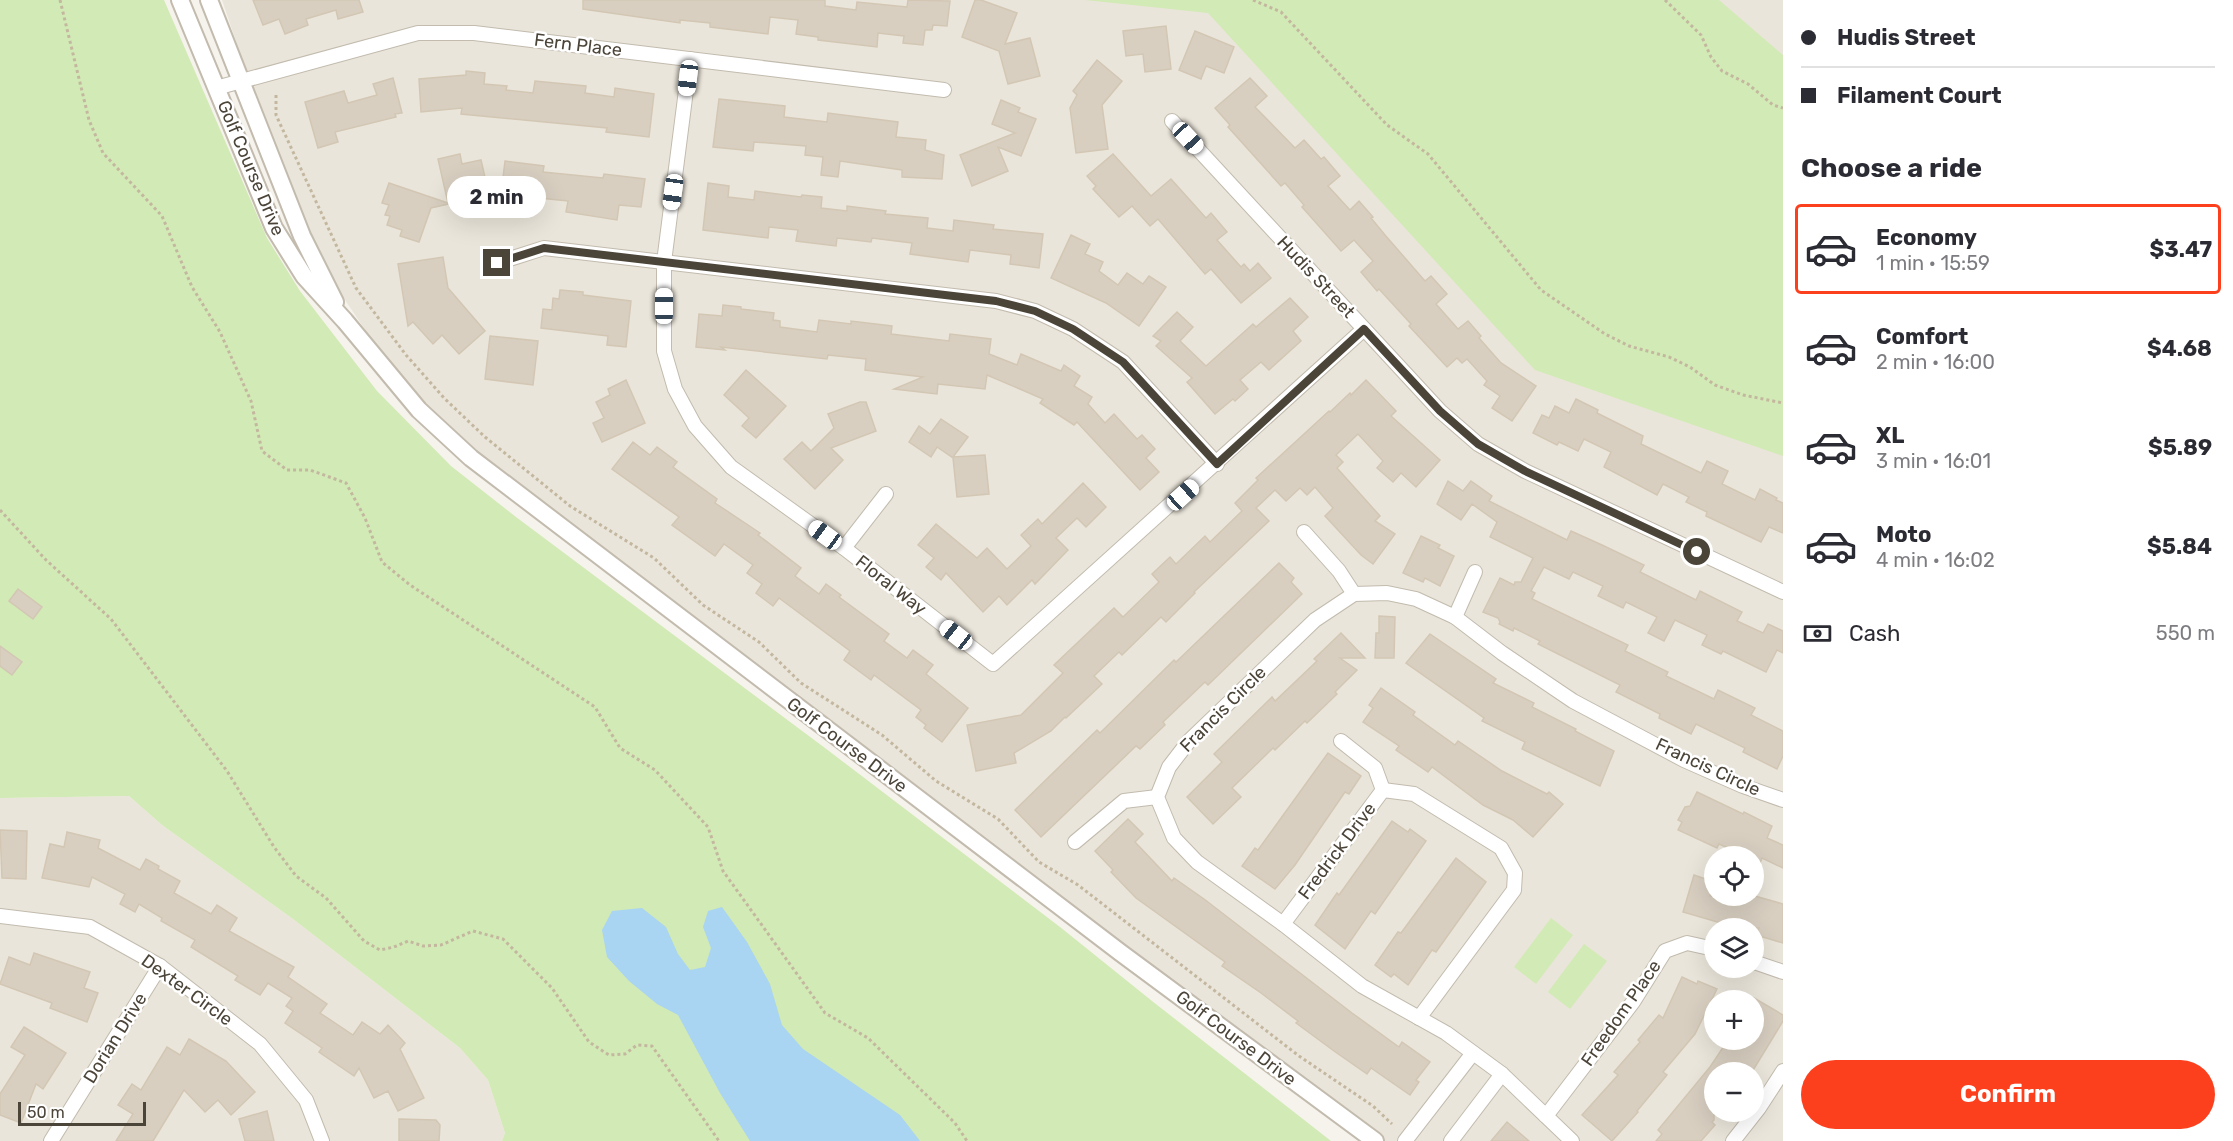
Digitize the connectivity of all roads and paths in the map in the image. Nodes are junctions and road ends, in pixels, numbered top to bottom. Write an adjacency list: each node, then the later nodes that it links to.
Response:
1 (60, 0): 47 (path)
2 (180, 0): 8 (street, Golf Course Drive)
3 (209, 0): 7 (street, Golf Course Drive)
4 (1253, 0): 17 (path)
5 (1665, 0): 11 (path)
6 (690, 59): 7 (street, Fern Place); 9 (street, Fern Place); 13 (street, Floral Way)
7 (242, 81): 8 (street, Fern Place); 15 (street, Golf Course Drive)
8 (216, 88): 15 (street, Golf Course Drive)
9 (944, 90)
10 (276, 95): 43 (path)
11 (1783, 108)
12 (1172, 121): 16 (street, Hudis Street)
13 (664, 262): 14 (street); 18 (street); 22 (street, Floral Way)
14 (497, 263)
15 (345, 321): 48 (street, Golf Course Drive)
16 (1364, 329): 18 (street, Floral Way); 24 (street, Hudis Street)
17 (1783, 402)
18 (1217, 464): 22 (street, Floral Way)
19 (886, 494): 22 (street)
20 (0, 510): 46 (path)
21 (1304, 532): 25 (street)
22 (844, 548)
23 (1475, 572): 26 (street)
24 (1783, 592)
25 (1354, 594): 26 (street, Francis Circle); 29 (street, Francis Circle)
26 (1455, 617): 30 (street, Francis Circle)
27 (1341, 741): 28 (street)
28 (1383, 790): 33 (street, Fredrick Drive); 38 (street, Fredrick Drive)
29 (1156, 797): 31 (street); 33 (street)
30 (1783, 800)
31 (1075, 842)
32 (0, 916): 36 (street, Dexter Circle)
33 (1282, 924): 38 (street)
34 (1704, 947): 42 (street, Freedom Place)
35 (1764, 965): 37 (street)
36 (160, 966): 44 (street, Dorian Drive); 45 (street, Dexter Circle)
37 (1783, 972)
38 (1419, 1018): 39 (street)
39 (1473, 1053): 41 (street); 49 (street)
40 (1783, 1071): 52 (street)
41 (1502, 1074): 42 (street); 50 (street)
42 (1546, 1116): 51 (street)
43 (1392, 1124)
44 (51, 1141)
45 (322, 1141)
46 (719, 1141)
47 (967, 1141)
48 (1375, 1141)
49 (1405, 1141)
50 (1451, 1141)
51 (1572, 1141)
52 (1733, 1141)

